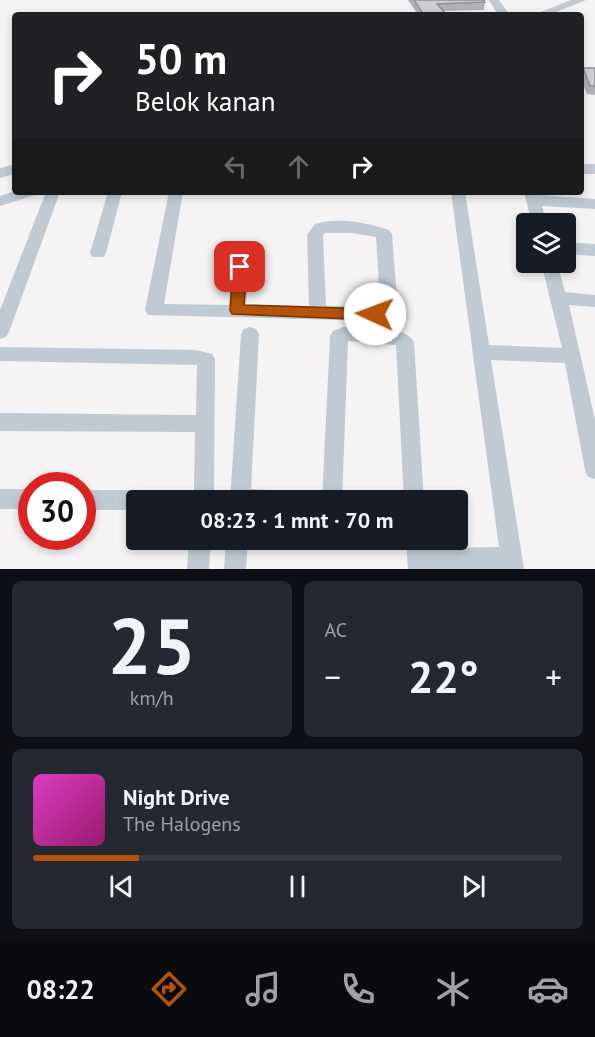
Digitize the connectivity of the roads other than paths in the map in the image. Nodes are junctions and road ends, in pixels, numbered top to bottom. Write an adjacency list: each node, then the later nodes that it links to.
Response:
1 (581, 0): 2 (street)
2 (547, 12)
3 (20, 195): 9 (street)
4 (51, 195): 21 (street)
5 (114, 195): 15 (street)
6 (175, 195): 19 (street)
7 (458, 195): 23 (street)
8 (532, 196): 10 (street); 11 (street)
9 (0, 201)
10 (595, 204)
11 (537, 213)
12 (242, 245): 19 (street)
13 (576, 249): 14 (street)
14 (595, 250)
15 (98, 253)
16 (552, 273): 17 (street)
17 (558, 298): 18 (street); 25 (street)
18 (595, 301)
19 (237, 310): 20 (street)
20 (318, 312): 20 (street)
21 (0, 332)
22 (250, 334): 31 (street)
23 (482, 352): 25 (street); 41 (street)
24 (0, 354): 28 (street)
25 (573, 356): 26 (street)
26 (590, 420): 29 (street)
27 (0, 422): 28 (street)
28 (204, 424): 30 (street)
29 (595, 470)
30 (204, 490)
31 (241, 490)
32 (332, 490): 33 (street)
33 (413, 490)
34 (0, 499): 35 (street)
35 (18, 499)
36 (96, 500): 37 (street)
37 (126, 500)
38 (199, 550): 42 (street)
39 (236, 550): 43 (street)
40 (418, 556): 41 (street)
41 (512, 563)
42 (198, 569)
43 (235, 569)

